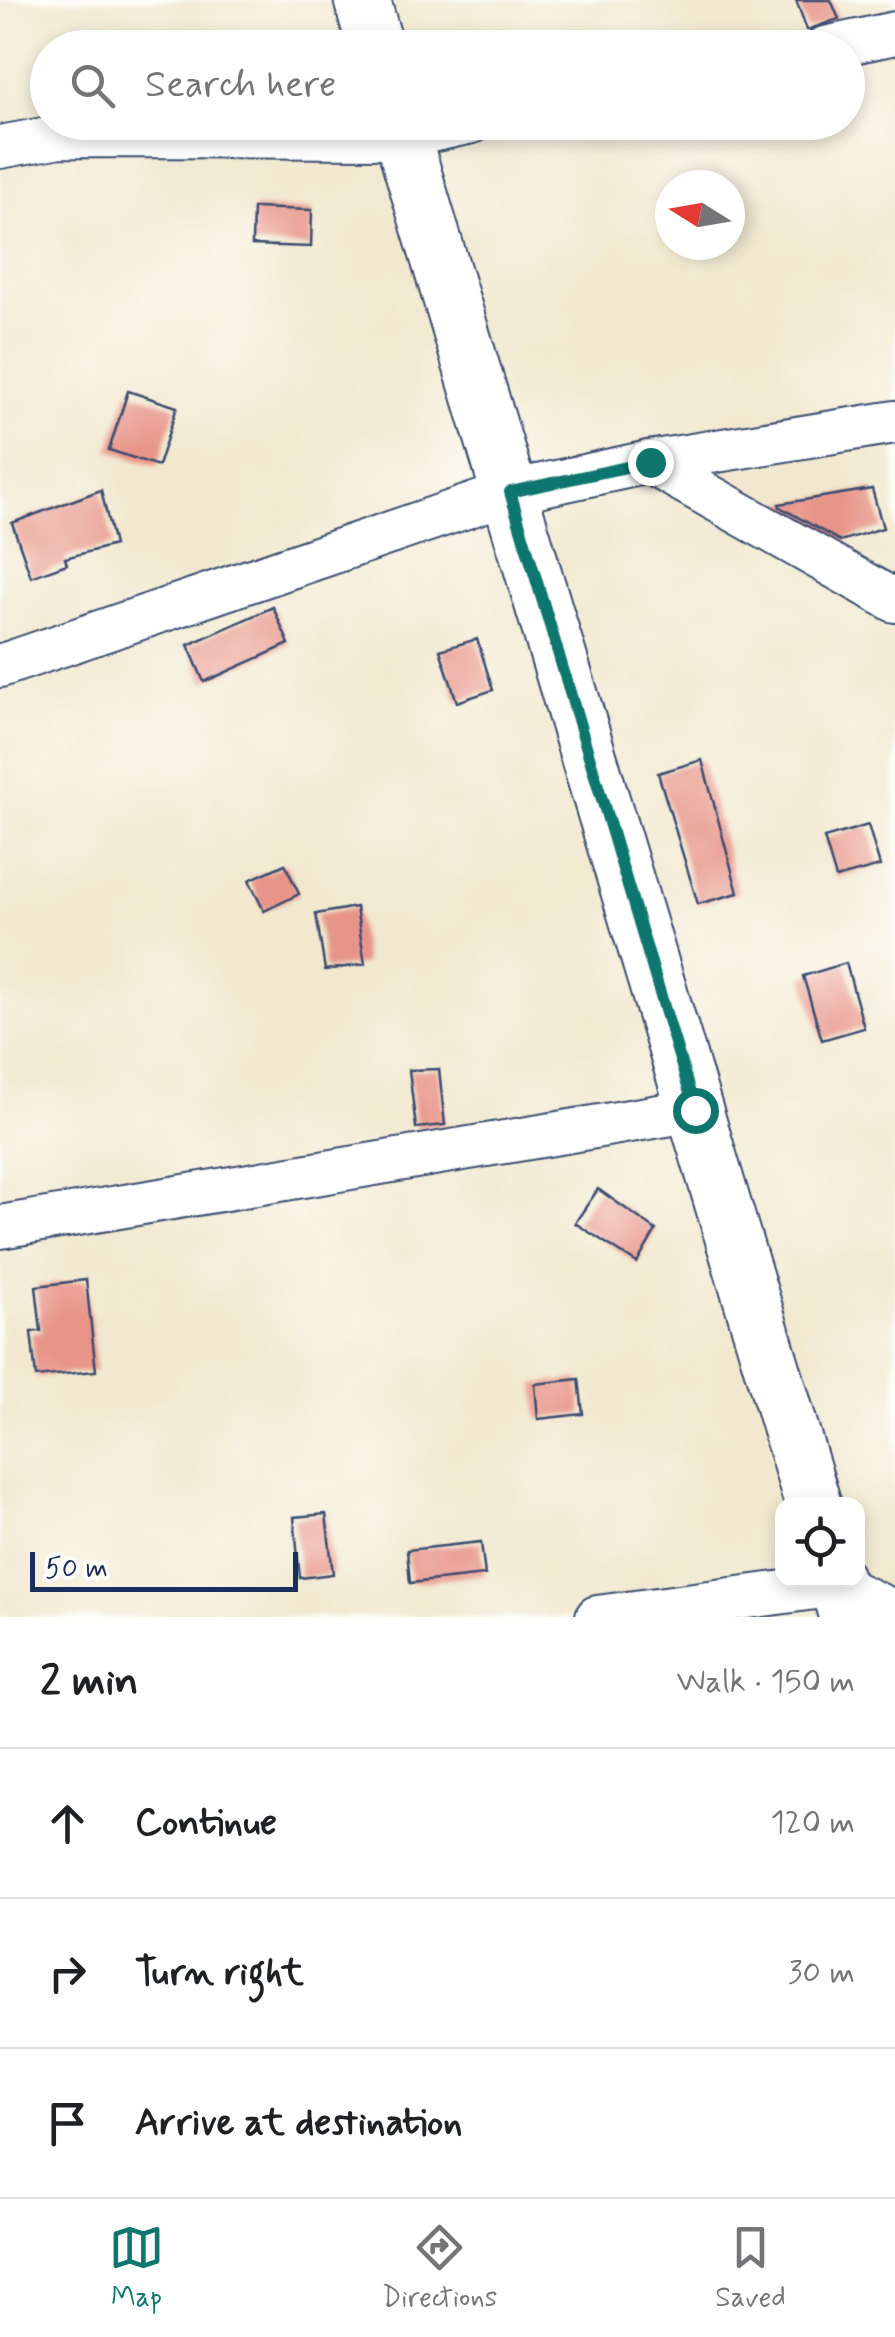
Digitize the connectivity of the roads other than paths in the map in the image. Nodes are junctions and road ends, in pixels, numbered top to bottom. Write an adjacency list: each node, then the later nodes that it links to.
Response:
1 (362, 0): 4 (street)
2 (892, 0): 3 (street)
3 (895, 8)
4 (371, 30)
5 (895, 32): 6 (street)
6 (865, 39)
7 (40, 140): 9 (street)
8 (403, 140): 12 (street)
9 (0, 148)
10 (895, 422): 11 (street)
11 (650, 462): 12 (street); 13 (street)
12 (510, 492): 14 (street); 15 (street)
13 (895, 601)
14 (0, 666)
15 (695, 1110): 16 (street); 17 (street)
16 (0, 1227)
17 (811, 1497)
18 (840, 1594): 19 (street); 20 (street)
19 (895, 1612)
20 (597, 1617)

